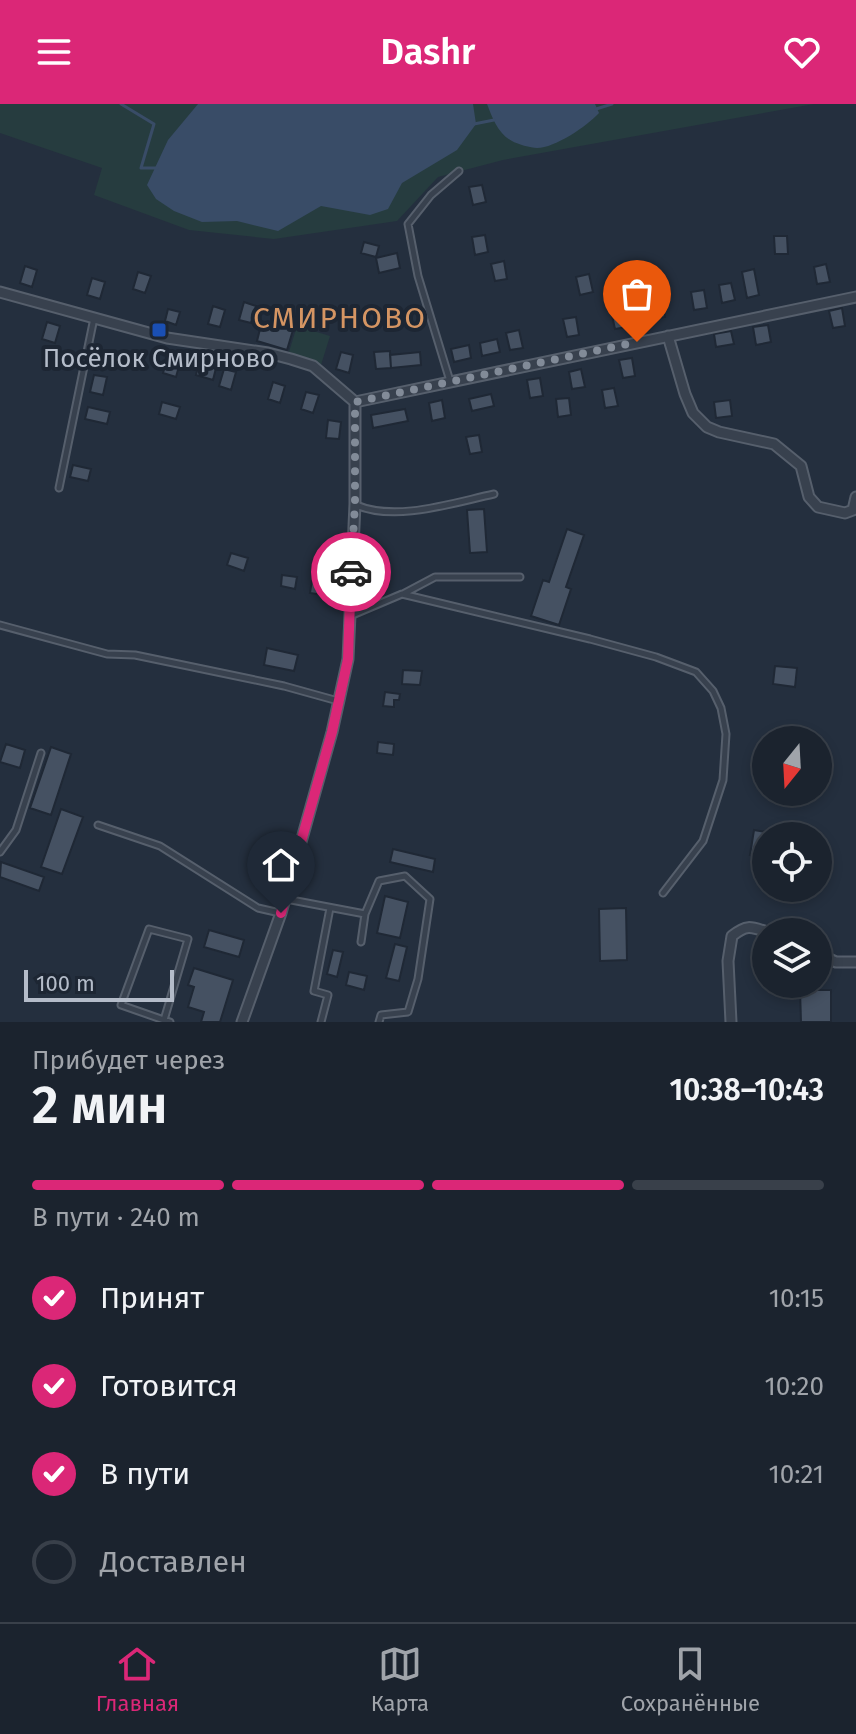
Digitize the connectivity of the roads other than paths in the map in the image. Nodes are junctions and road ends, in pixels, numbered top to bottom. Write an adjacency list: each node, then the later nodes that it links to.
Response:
1 (459, 171): 6 (lane)
2 (0, 292): 4 (street)
3 (856, 297): 5 (street)
4 (94, 318): 7 (street); 8 (lane)
5 (668, 336): 6 (street); 10 (street)
6 (450, 382): 7 (street)
7 (355, 402): 11 (street)
8 (59, 488)
9 (494, 494): 11 (lane)
10 (856, 497)
11 (355, 504): 14 (street)
12 (520, 577): 13 (lane)
13 (402, 594): 14 (lane); 20 (lane)
14 (349, 616): 16 (street)
15 (0, 625): 16 (lane)
16 (339, 701): 21 (street)
17 (41, 753): 19 (lane)
18 (98, 825): 23 (lane)
19 (0, 852)
20 (663, 893)
21 (285, 899): 22 (lane); 23 (street)
22 (330, 908): 24 (lane); 31 (lane)
23 (281, 913): 30 (street)
24 (365, 914): 26 (lane); 32 (lane)
25 (752, 927): 33 (street)
26 (361, 942)
27 (832, 960): 28 (street)
28 (856, 962)
29 (167, 1021): 29 (lane)
30 (242, 1022)
31 (321, 1022)
32 (379, 1022)
33 (731, 1022)

